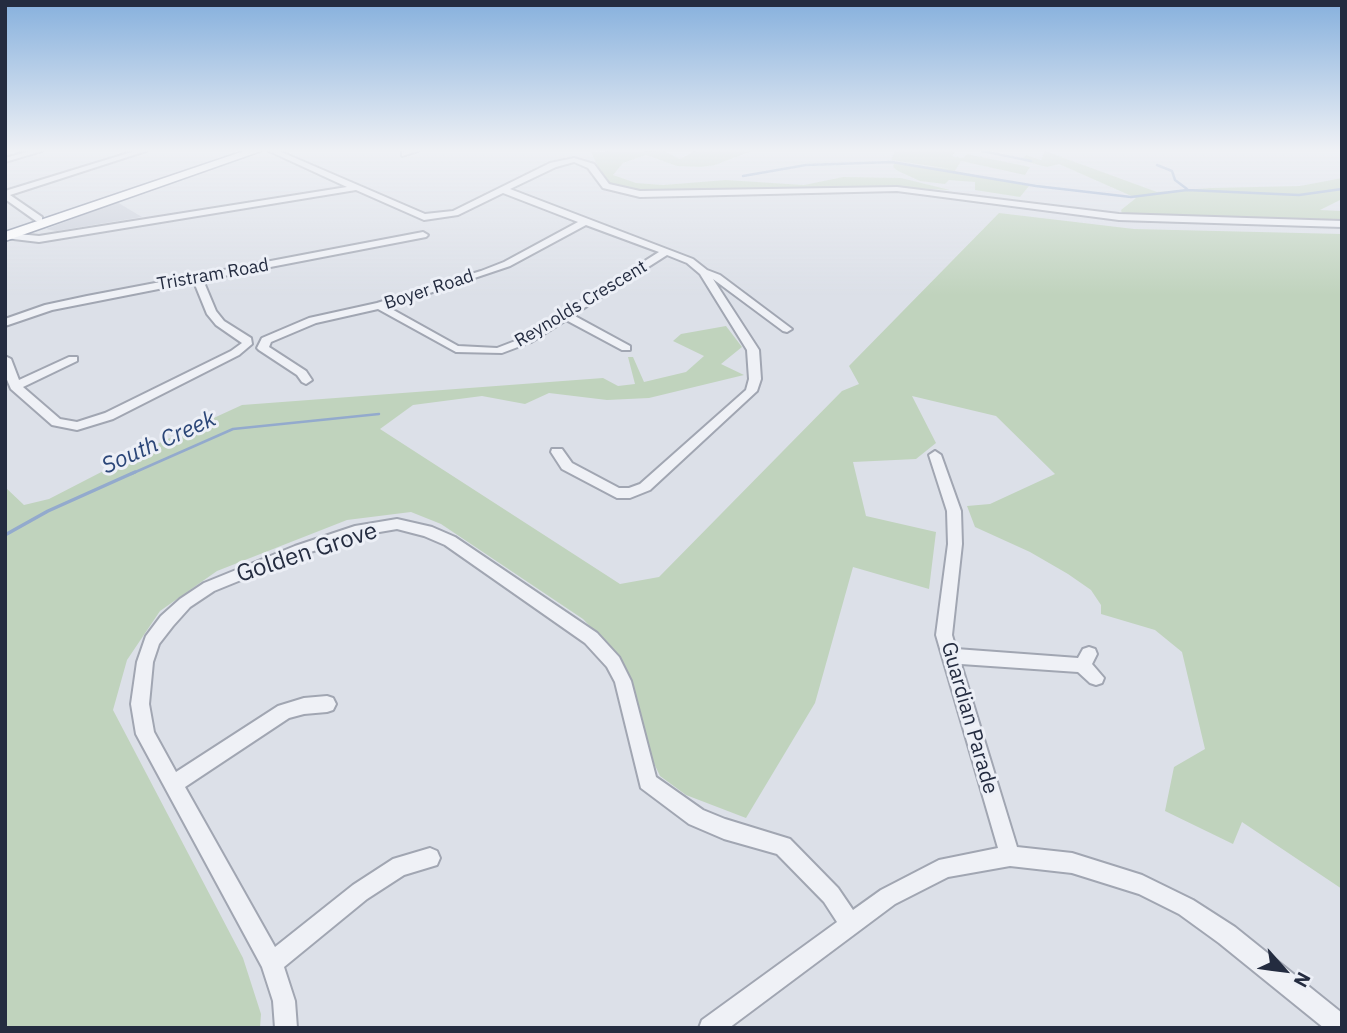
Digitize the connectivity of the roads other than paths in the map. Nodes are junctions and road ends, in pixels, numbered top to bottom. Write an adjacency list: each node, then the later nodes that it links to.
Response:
1 (11, 199): 9 (street)
2 (97, 199): 9 (highway)
3 (110, 199): 12 (highway)
4 (285, 199): 12 (street)
5 (379, 199): 6 (street)
6 (481, 199)
7 (528, 199): 10 (street)
8 (978, 199): 11 (street)
9 (39, 219): 12 (highway)
10 (586, 221): 14 (street); 17 (street, Boyer Road)
11 (1342, 224)
12 (6, 234)
13 (423, 235): 16 (street, Tristram Road)
14 (666, 252): 15 (street); 18 (street, Reynolds Crescent)
15 (704, 272): 20 (street); 26 (street)
16 (197, 278): 19 (street, Tristram Road); 25 (street)
17 (379, 306): 18 (street, Reynolds Crescent); 24 (street, Boyer Road)
18 (566, 316): 21 (street)
19 (5, 323)
20 (787, 329)
21 (626, 348)
22 (5, 359): 25 (street)
23 (73, 359): 25 (street)
24 (306, 380)
25 (15, 386)
26 (557, 452)
27 (935, 455): 28 (street, Guardian Parade)
28 (950, 656): 29 (street); 32 (street, Guardian Parade)
29 (1096, 677)
30 (327, 704): 31 (street)
31 (173, 784): 34 (street, Golden Grove); 35 (street, Golden Grove)
32 (1010, 856): 34 (street); 38 (street)
33 (430, 858): 35 (street)
34 (850, 923): 37 (street)
35 (272, 963): 36 (street, Golden Grove)
36 (286, 1028)
37 (710, 1028)
38 (1342, 1028)

